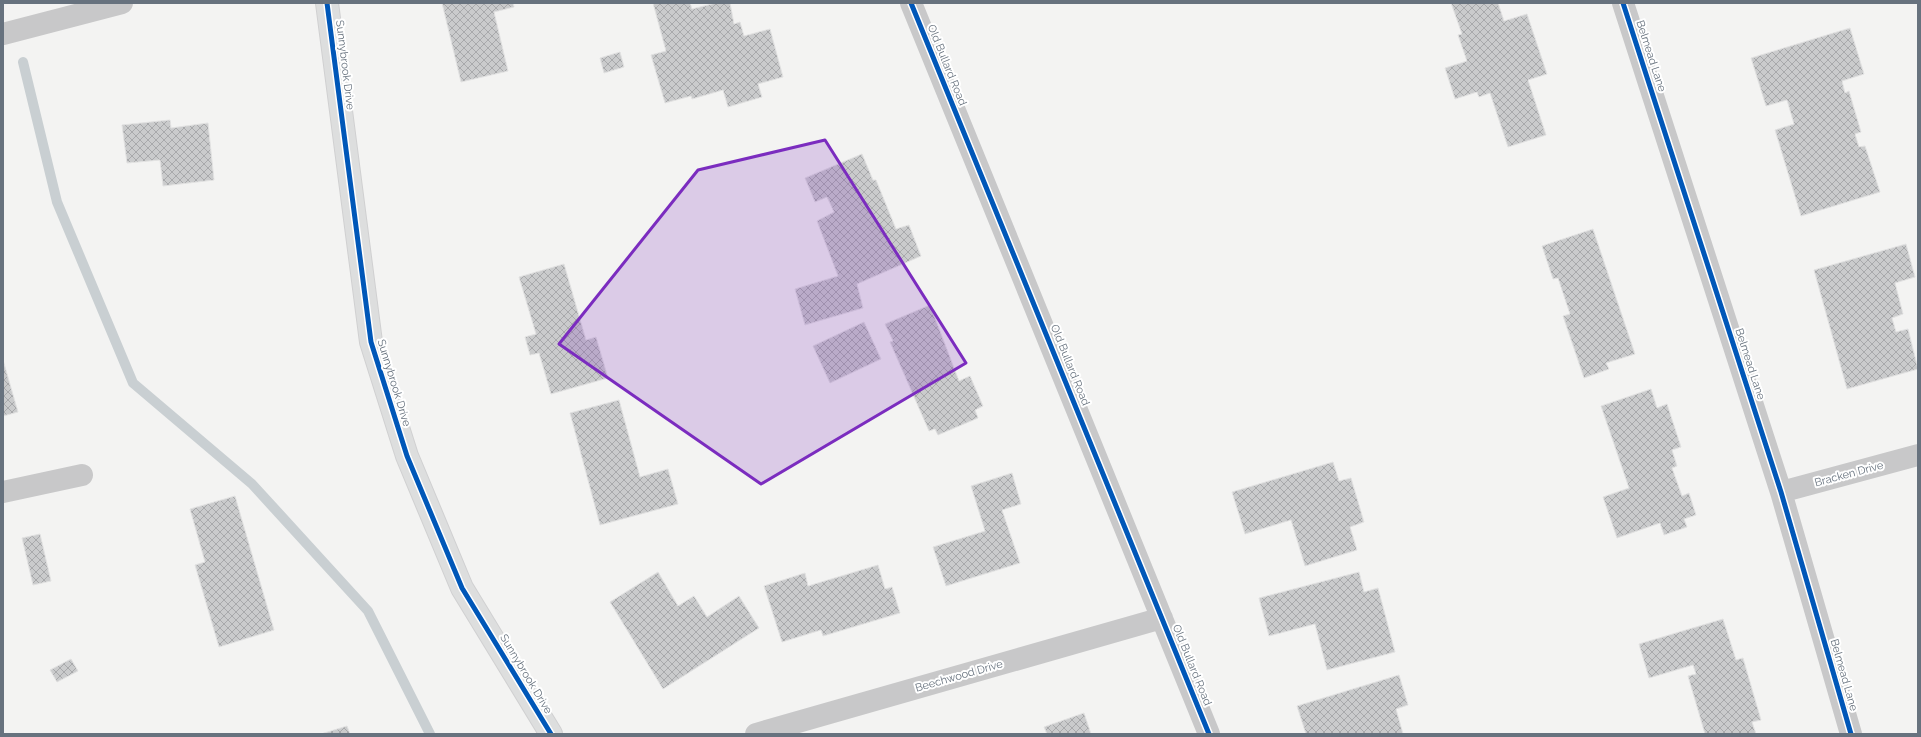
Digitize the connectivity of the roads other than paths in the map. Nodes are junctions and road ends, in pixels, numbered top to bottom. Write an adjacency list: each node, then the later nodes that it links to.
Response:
1 (122, 3): 5 (street)
2 (327, 3): 11 (main road, Sunnybrook Drive)
3 (911, 3): 10 (street, Old Bullard Road)
4 (1623, 3): 9 (street, Belmead Lane)
5 (3, 34)
6 (1918, 455): 9 (street, Bracken Drive)
7 (82, 475): 8 (street)
8 (3, 492)
9 (1781, 492): 14 (street, Belmead Lane)
10 (1162, 618): 12 (street, Beechwood Drive); 13 (street, Old Bullard Road)
11 (550, 734)
12 (756, 734)
13 (1209, 734)
14 (1851, 734)

